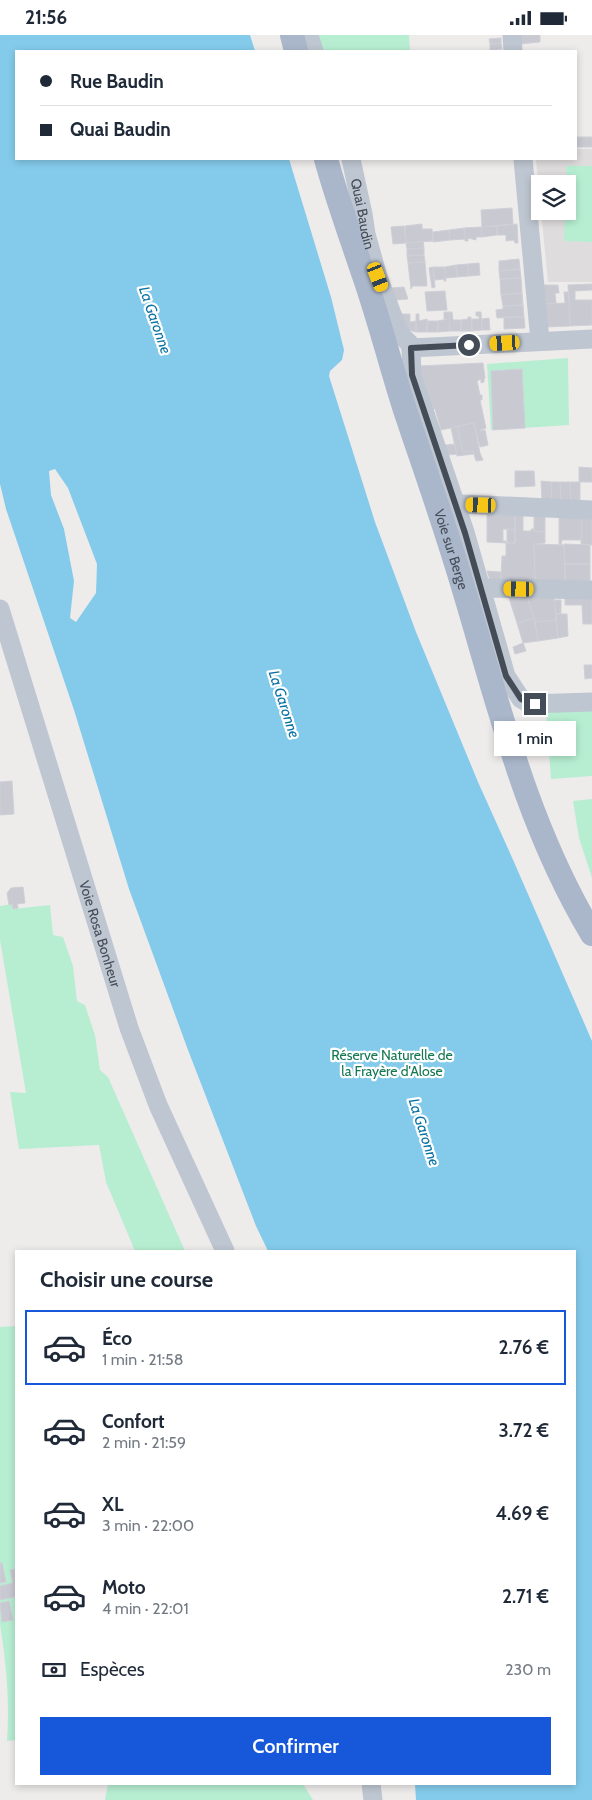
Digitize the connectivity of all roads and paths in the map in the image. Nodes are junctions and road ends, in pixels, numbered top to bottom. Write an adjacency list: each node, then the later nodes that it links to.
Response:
1 (292, 35): 4 (main road)
2 (309, 35): 5 (street)
3 (512, 35): 6 (street)
4 (296, 50)
5 (314, 50)
6 (513, 50)
7 (326, 160): 19 (main road, Voie sur Berge)
8 (351, 160): 12 (street, Quai Baudin)
9 (523, 160): 11 (street)
10 (592, 339): 11 (street)
11 (540, 341): 12 (street)
12 (411, 348): 13 (street)
13 (456, 505): 14 (street); 15 (street)
14 (592, 510)
15 (482, 589): 16 (street); 18 (street)
16 (592, 590)
17 (0, 609): 20 (street, Voie Rosa Bonheur)
18 (592, 702)
19 (592, 934)
20 (225, 1250)
21 (371, 1785): 22 (street)
22 (373, 1800)

